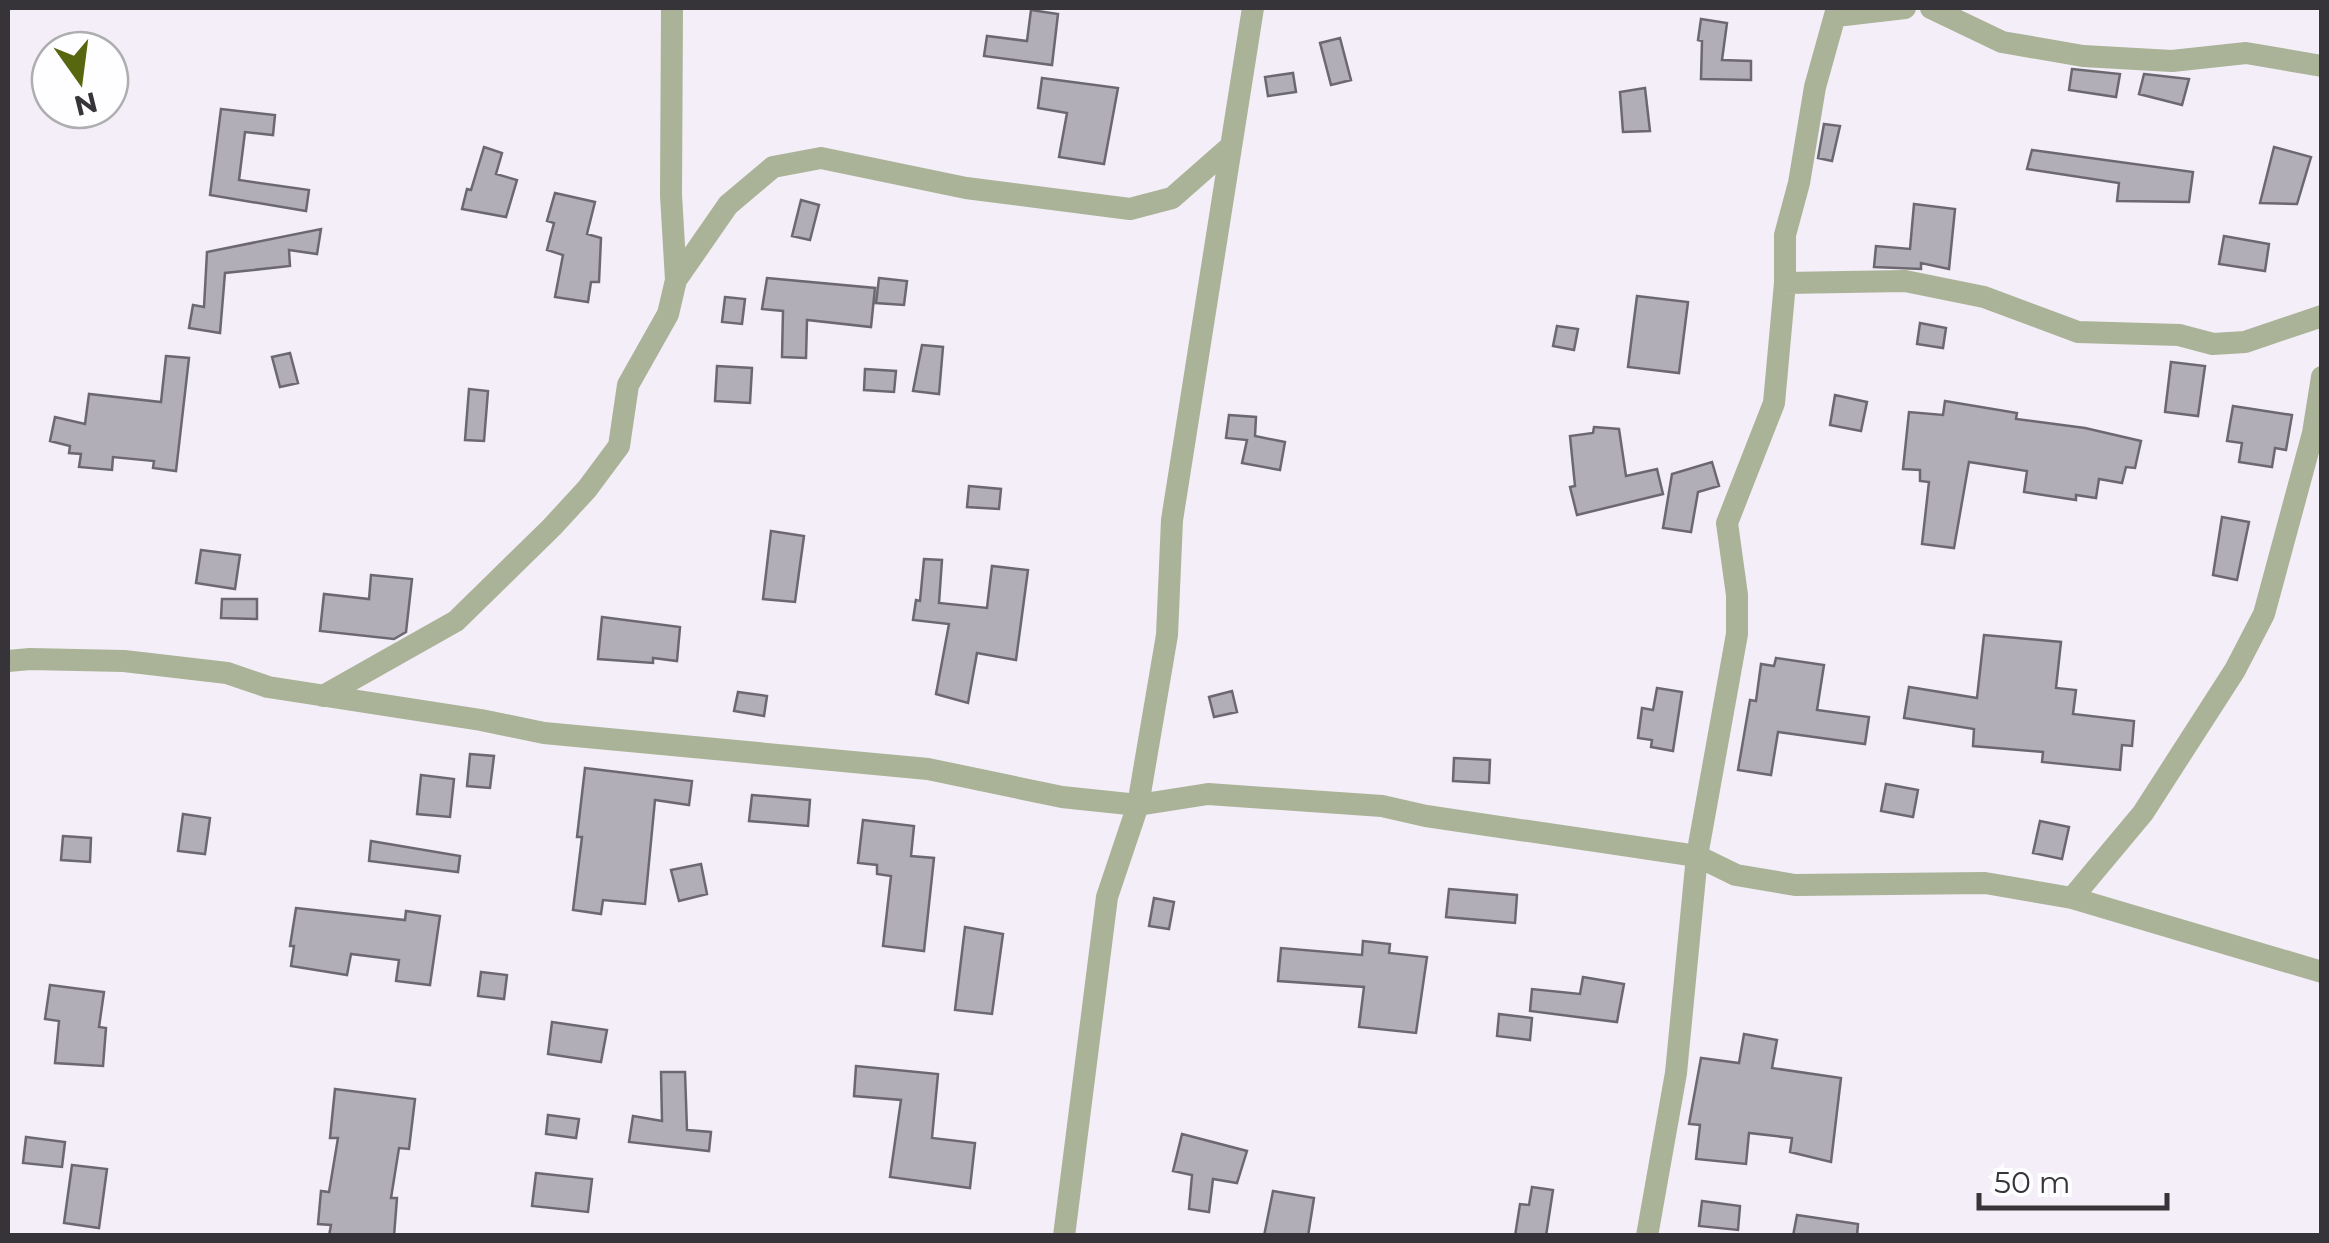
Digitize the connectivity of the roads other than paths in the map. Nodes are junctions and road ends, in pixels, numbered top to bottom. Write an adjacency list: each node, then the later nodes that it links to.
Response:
1 (672, 8): 8 (street)
2 (1253, 8): 7 (street)
3 (1905, 8): 5 (street)
4 (1931, 8): 6 (street)
5 (1836, 12): 9 (street)
6 (2322, 66)
7 (1230, 147): 8 (street); 14 (street)
8 (676, 280): 13 (street)
9 (1786, 283): 10 (street); 15 (street)
10 (2322, 316)
11 (2322, 377): 16 (street)
12 (8, 661): 13 (street)
13 (323, 696): 14 (street)
14 (1138, 805): 15 (street); 18 (street)
15 (1697, 856): 16 (street); 19 (street)
16 (2072, 898): 17 (street)
17 (2322, 972)
18 (1064, 1236)
19 (1648, 1236)

